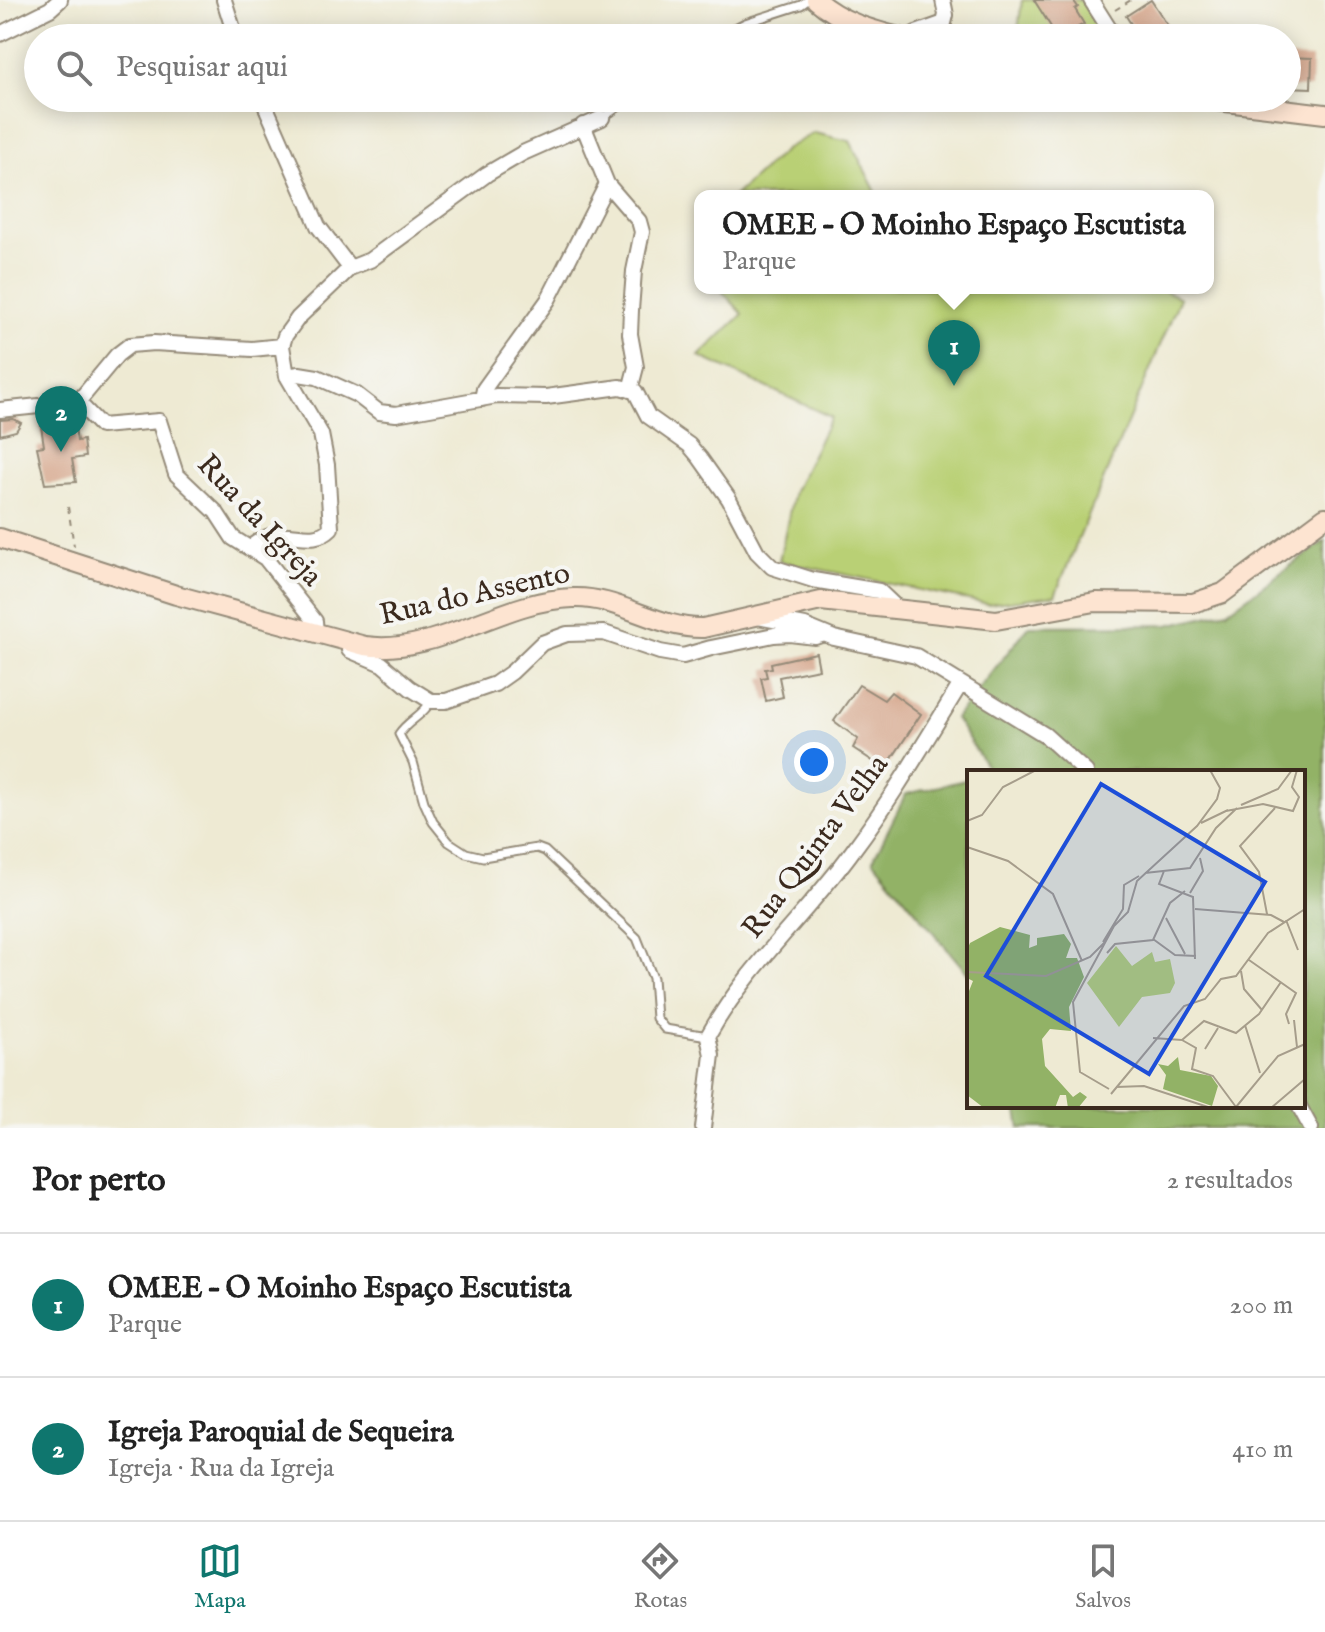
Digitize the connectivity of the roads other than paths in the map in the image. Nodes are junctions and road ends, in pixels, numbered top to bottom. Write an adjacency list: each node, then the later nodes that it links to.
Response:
1 (60, 0): 12 (street)
2 (224, 0): 7 (street)
3 (808, 0): 8 (lane)
4 (816, 0): 9 (street)
5 (943, 0): 10 (street)
6 (1091, 0): 11 (street)
7 (232, 24)
8 (743, 24)
9 (852, 24)
10 (941, 24)
11 (1106, 24)
12 (0, 34)
13 (1301, 111): 16 (street)
14 (268, 112): 20 (street)
15 (611, 112): 17 (lane)
16 (1325, 114)
17 (602, 118): 18 (street)
18 (583, 125): 19 (street); 20 (street)
19 (607, 184): 23 (street); 24 (street)
20 (350, 268): 21 (street)
21 (282, 346): 22 (street); 25 (street)
22 (287, 376): 24 (street); 29 (street)
23 (630, 390): 24 (street); 30 (street)
24 (482, 399)
25 (78, 402): 26 (street); 29 (street, Rua da Igreja)
26 (0, 410)
27 (1325, 517): 30 (street, Rua do Assento)
28 (0, 538): 32 (street, Rua do Assento)
29 (250, 548): 32 (street, Rua da Igreja)
30 (899, 610): 31 (street, Rua do Assento)
31 (754, 617): 32 (street, Rua do Assento); 33 (street)
32 (320, 634): 35 (street)
33 (824, 634): 34 (street); 35 (street)
34 (960, 685): 36 (street); 37 (street, Rua Quinta Velha)
35 (431, 701): 37 (lane)
36 (1084, 770)
37 (708, 1036): 39 (street)
38 (1300, 1108): 40 (street)
39 (703, 1128)
40 (1311, 1128)

